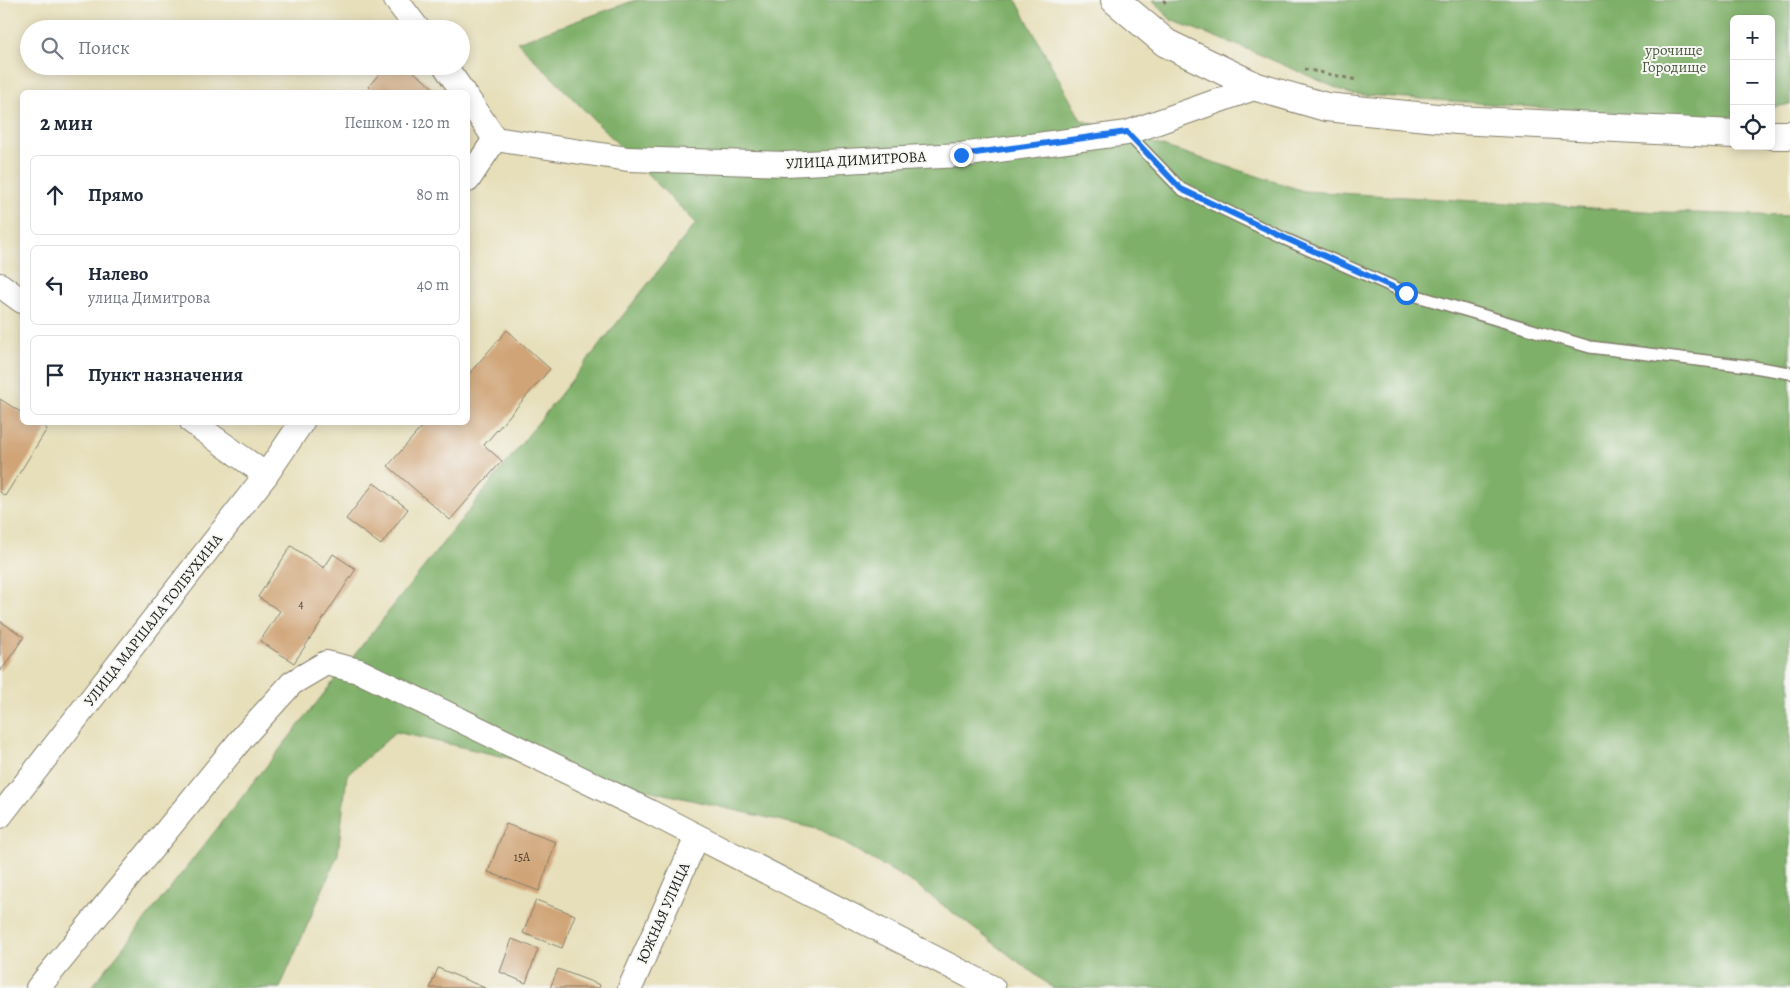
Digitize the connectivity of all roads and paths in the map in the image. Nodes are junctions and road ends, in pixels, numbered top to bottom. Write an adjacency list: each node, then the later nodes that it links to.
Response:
1 (396, 0): 5 (street)
2 (1115, 0): 9 (street)
3 (1163, 0): 4 (path)
4 (1173, 11)
5 (411, 20)
6 (1300, 68): 8 (path)
7 (451, 75): 10 (street)
8 (1365, 81)
9 (1257, 87): 12 (street, УЛИЦА ДИМИТРОВА); 13 (street)
10 (462, 90)
11 (470, 102): 16 (street)
12 (1127, 132): 16 (street, УЛИЦА ДИМИТРОВА); 20 (lane)
13 (1730, 134)
14 (1775, 135): 15 (street)
15 (1790, 135)
16 (495, 139): 17 (street)
17 (470, 177)
18 (0, 285): 19 (street)
19 (20, 300)
20 (1790, 373)
21 (196, 425): 23 (street)
22 (300, 425): 23 (street, УЛИЦА МАРШАЛА ТОЛБУХИНА)
23 (266, 475): 24 (street, УЛИЦА МАРШАЛА ТОЛБУХИНА)
24 (0, 816)
25 (697, 837): 26 (street); 27 (street, ЮЖНАЯ УЛИЦА); 28 (street)
26 (38, 988)
27 (630, 988)
28 (993, 988)

